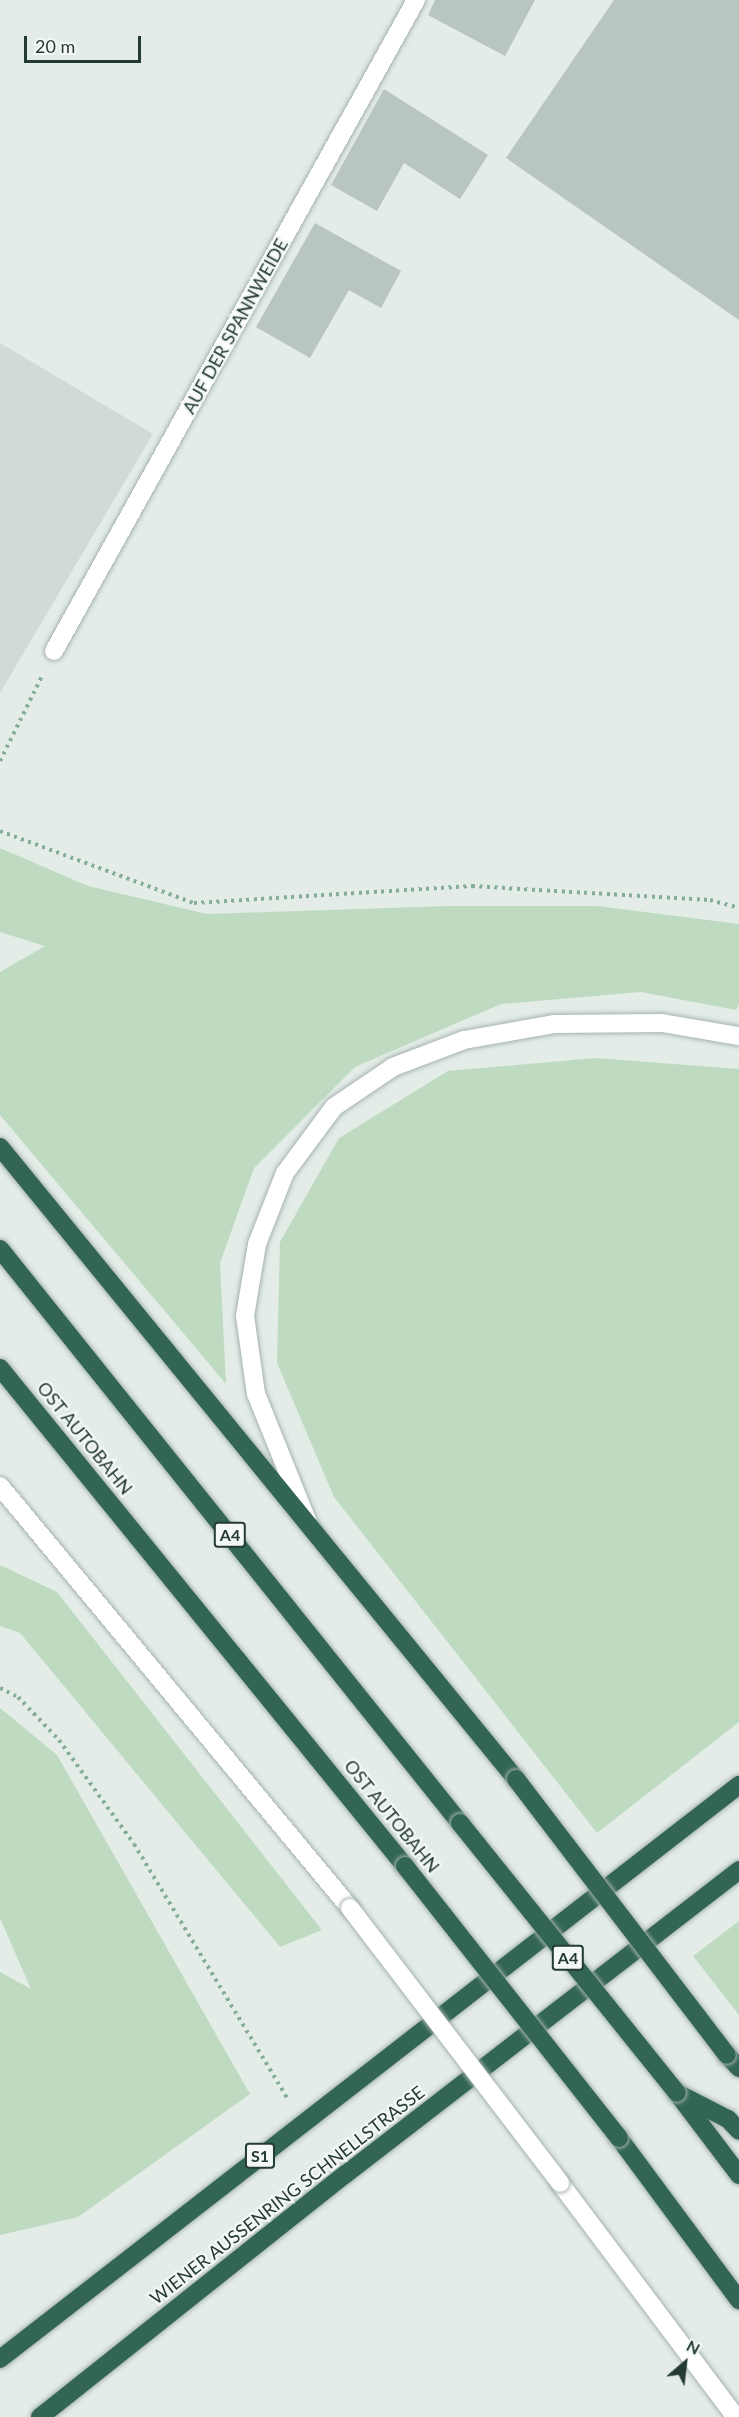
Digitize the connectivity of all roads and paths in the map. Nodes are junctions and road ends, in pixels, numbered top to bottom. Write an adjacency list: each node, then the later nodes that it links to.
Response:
1 (416, 0): 2 (street, AUF DER SPANNWEIDE)
2 (54, 651): 3 (path)
3 (0, 760)
4 (0, 831): 5 (path)
5 (739, 908)
6 (739, 1036): 11 (street)
7 (0, 1147): 11 (highway)
8 (0, 1249): 16 (highway, A4, bridge)
9 (0, 1368): 20 (highway, OST AUTOBAHN, bridge)
10 (0, 1486): 23 (street, bridge)
11 (309, 1525): 15 (highway, bridge)
12 (0, 1688): 17 (path)
13 (739, 1785): 17 (highway, S1)
14 (739, 1870): 22 (highway, WIENER AUSSENRING SCHNELLSTRASSE)
15 (733, 2062)
16 (677, 2093): 18 (highway); 19 (highway, A4)
17 (303, 2122): 21 (highway, S1)
18 (739, 2131)
19 (739, 2175)
20 (739, 2300)
21 (0, 2359)
22 (40, 2417)
23 (736, 2417)

